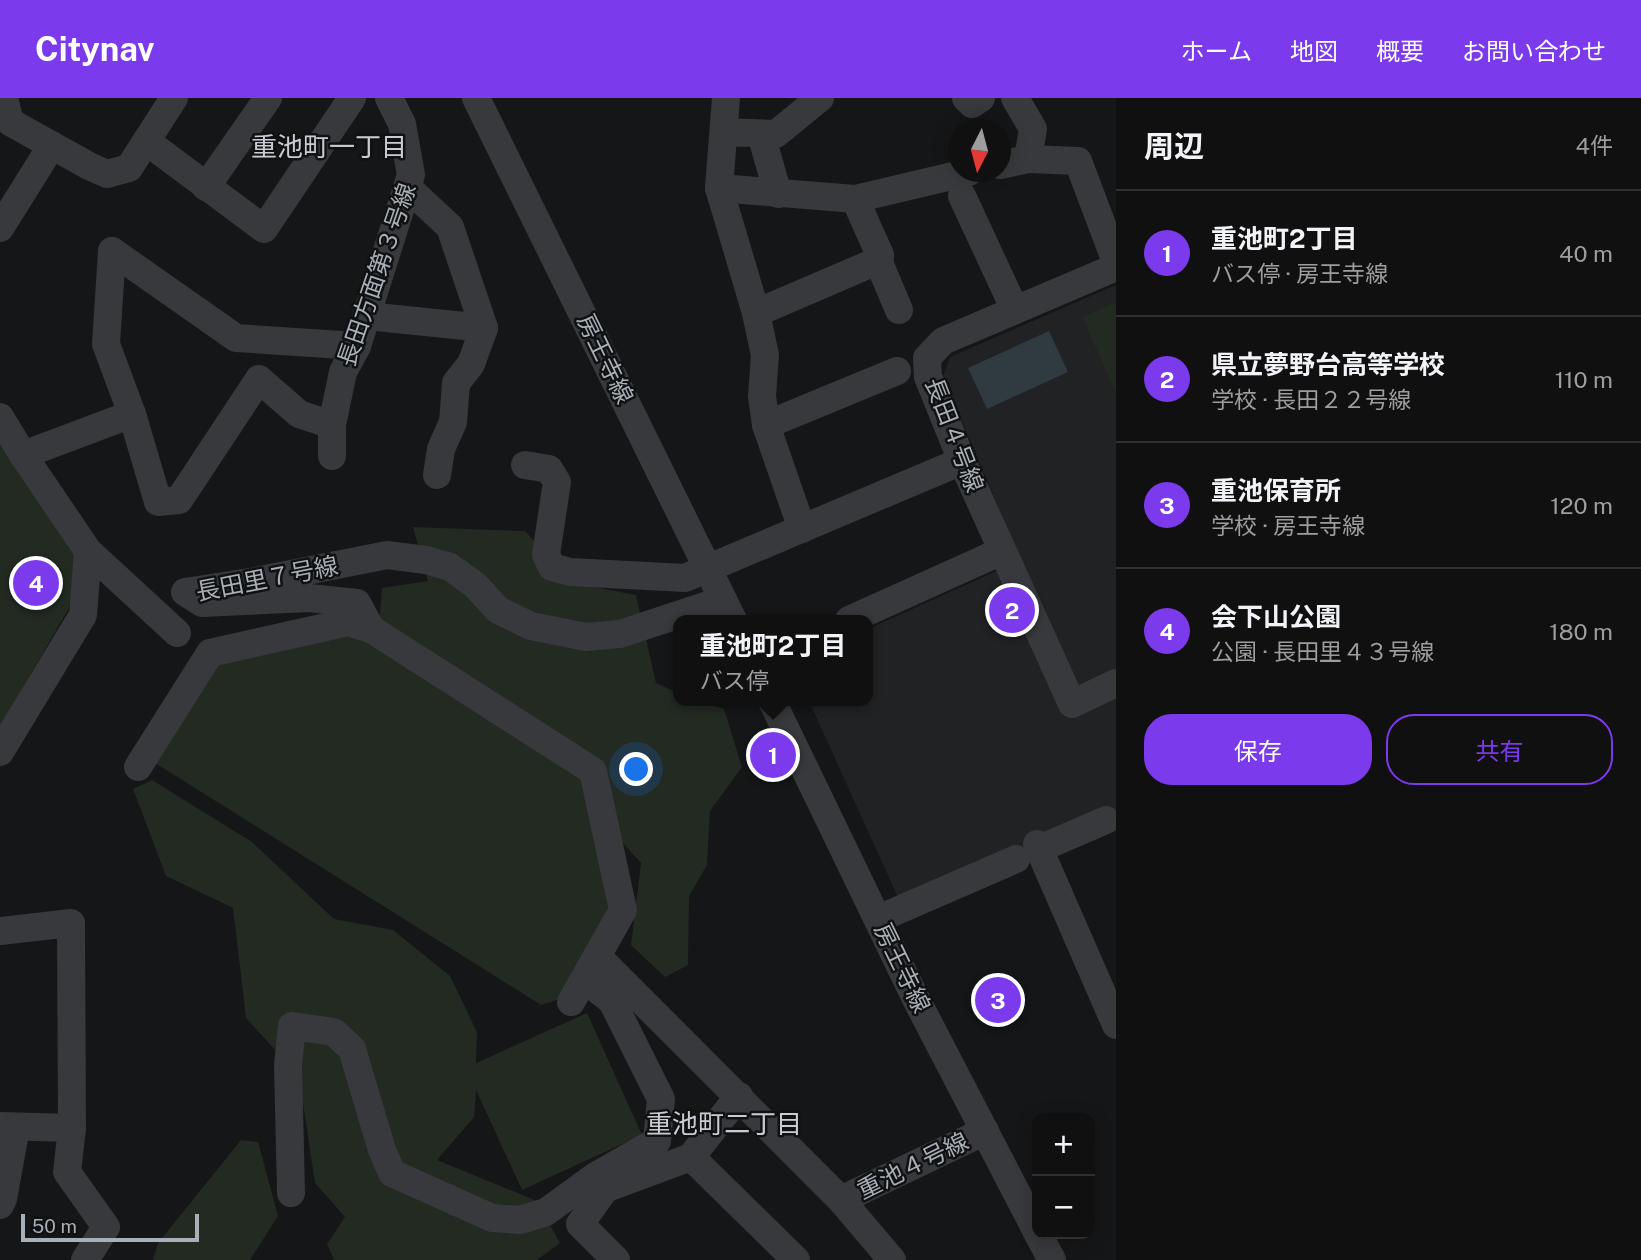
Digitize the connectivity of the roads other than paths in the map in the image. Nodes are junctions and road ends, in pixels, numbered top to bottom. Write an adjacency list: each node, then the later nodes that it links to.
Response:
1 (4, 98): 15 (street)
2 (174, 98): 14 (street)
3 (268, 98): 19 (street)
4 (352, 98): 19 (street)
5 (389, 98): 20 (street, 長田方面第３号線)
6 (476, 98): 47 (street, 房王寺線)
7 (726, 98): 12 (street)
8 (820, 98): 13 (street)
9 (966, 98): 10 (street)
10 (981, 98)
11 (1015, 98): 16 (street)
12 (724, 132): 13 (street); 21 (street)
13 (761, 134): 22 (street)
14 (146, 141): 15 (street); 19 (street)
15 (52, 145): 24 (street)
16 (1028, 159): 17 (street); 25 (street)
17 (1011, 163)
18 (966, 184): 23 (street); 29 (street)
19 (206, 187)
20 (408, 188): 31 (street, 長田方面第３号線); 32 (street)
21 (719, 188): 22 (street); 30 (street)
22 (778, 194): 23 (street)
23 (855, 199): 26 (street)
24 (0, 228)
25 (1116, 262)
26 (880, 265): 28 (street); 30 (street)
27 (1116, 267): 29 (street, 長田４号線)
28 (899, 310)
29 (1015, 310): 41 (street, 長田４号線)
30 (757, 313): 38 (street)
31 (367, 316): 32 (street); 33 (street, 長田方面第３号線)
32 (484, 328): 43 (street)
33 (357, 346): 35 (street); 37 (street, 長田方面第３号線)
34 (897, 371): 38 (street)
35 (132, 414): 37 (street); 39 (street)
36 (0, 417): 39 (street)
37 (332, 425): 40 (street, 長田方面第３号線)
38 (766, 425): 44 (street)
39 (23, 455): 45 (street)
40 (332, 456)
41 (962, 461): 44 (street); 46 (street, 長田４号線)
42 (525, 466): 47 (street)
43 (437, 475)
44 (802, 529): 47 (street)
45 (88, 551): 54 (street); 58 (street)
46 (1002, 551): 51 (street); 56 (street, 長田４号線)
47 (709, 570): 49 (street, 房王寺線)
48 (256, 592): 52 (street, 長田里７号線); 53 (street, 長田里７号線); 55 (street)
49 (728, 610): 50 (street, 長田里７号線)
50 (706, 615)
51 (860, 615)
52 (673, 622)
53 (371, 629): 55 (street); 64 (street, 長田里７号線)
54 (177, 633)
55 (256, 642): 59 (street)
56 (1116, 683)
57 (774, 706): 62 (street, 房王寺線)
58 (0, 752)
59 (138, 767)
60 (1106, 820): 61 (street)
61 (1031, 850): 62 (street); 65 (street)
62 (877, 919): 69 (street, 房王寺線)
63 (0, 931): 68 (street)
64 (584, 979): 66 (street); 71 (street)
65 (1116, 1025)
66 (739, 1096): 70 (street); 72 (street)
67 (8, 1126): 68 (street); 73 (street)
68 (72, 1128): 76 (street)
69 (985, 1131): 72 (street, 重池４号線); 74 (street, 房王寺線)
70 (691, 1157): 77 (street); 78 (street)
71 (291, 1193)
72 (841, 1200): 79 (street)
73 (0, 1205)
74 (1032, 1221)
75 (1041, 1239): 80 (street, 房王寺線)
76 (85, 1260)
77 (615, 1260)
78 (796, 1260)
79 (892, 1260)
80 (1052, 1260)

